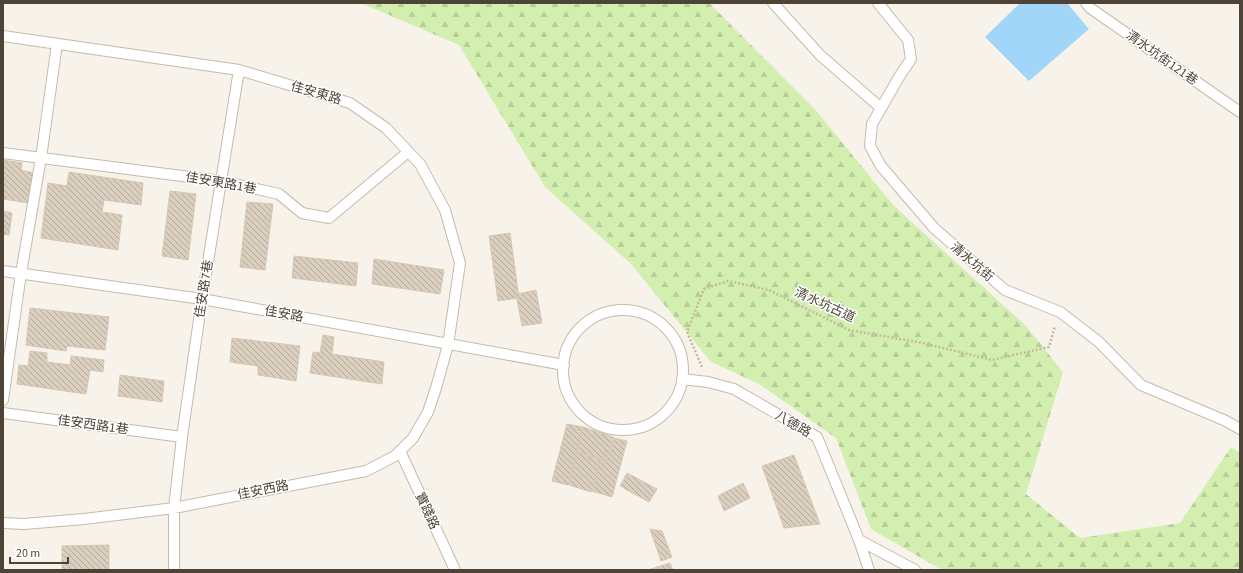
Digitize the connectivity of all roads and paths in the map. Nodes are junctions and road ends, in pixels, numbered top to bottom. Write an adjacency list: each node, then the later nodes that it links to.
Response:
1 (773, 3): 7 (lane)
2 (878, 3): 7 (lane, 清水坑街)
3 (1086, 3): 8 (lane, 清水坑街121巷)
4 (3, 36): 5 (lane, 佳安東路)
5 (57, 44): 6 (lane, 佳安東路); 11 (lane)
6 (239, 70): 9 (lane, 佳安東路); 12 (lane, 佳安路7巷)
7 (881, 108): 16 (lane, 清水坑街)
8 (1240, 112)
9 (408, 152): 12 (lane, 佳安東路1巷); 17 (lane, 佳安東路)
10 (3, 153): 11 (lane, 佳安東路1巷)
11 (41, 158): 12 (lane, 佳安東路1巷); 14 (lane)
12 (221, 181): 15 (lane, 佳安路7巷)
13 (3, 270): 14 (lane, 佳安路)
14 (21, 273): 15 (lane, 佳安路); 21 (lane)
15 (202, 299): 17 (lane, 佳安路); 24 (lane, 佳安路7巷)
16 (1065, 316): 20 (path, 清水坑古道); 23 (lane, 清水坑街)
17 (448, 345): 18 (lane, 佳安路); 25 (lane, 佳安西路)
18 (564, 365): 19 (lane); 19 (lane)
19 (682, 379): 20 (lane, 八德路)
20 (708, 382): 28 (lane, 八德路)
21 (3, 400)
22 (3, 413): 24 (lane, 佳安西路1巷)
23 (1240, 429)
24 (182, 437): 26 (lane, 佳安路7巷)
25 (400, 451): 26 (lane, 佳安西路); 30 (lane, 實踐路)
26 (174, 508): 27 (lane, 佳安西路); 29 (lane, 佳安路7巷)
27 (3, 523)
28 (859, 540): 31 (lane, 八德路); 32 (lane)
29 (174, 570)
30 (455, 570)
31 (869, 570)
32 (915, 570)

